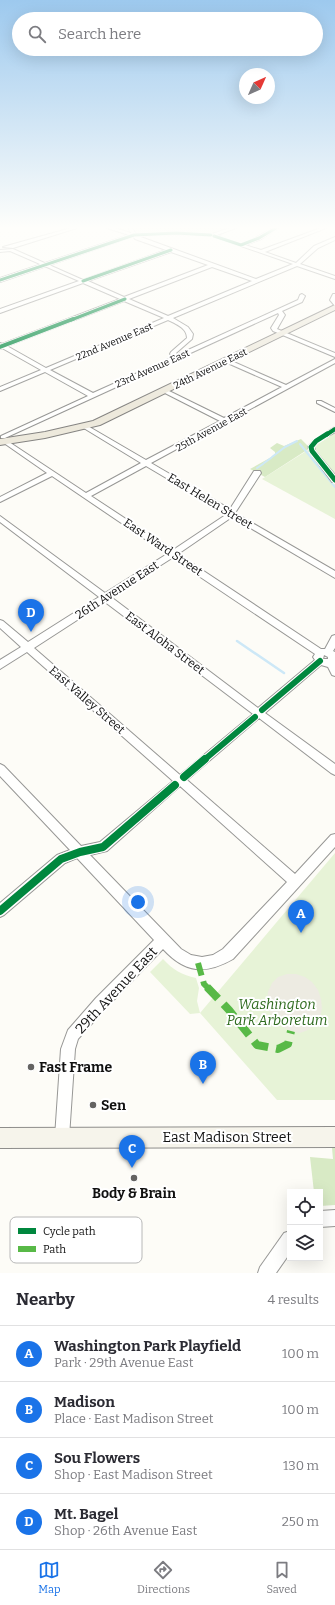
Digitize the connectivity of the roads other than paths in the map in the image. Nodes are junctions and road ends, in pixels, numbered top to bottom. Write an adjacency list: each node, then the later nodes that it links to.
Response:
1 (65, 287): 10 (street)
2 (98, 287): 7 (street)
3 (156, 287): 7 (street)
4 (241, 287): 11 (street, 22nd Avenue East)
5 (335, 295): 8 (street)
6 (302, 296): 9 (street, 23rd Avenue East)
7 (125, 299): 11 (street); 13 (street)
8 (334, 308): 12 (main road, 24th Avenue East)
9 (278, 310): 12 (street); 15 (street, 23rd Avenue East)
10 (0, 311)
11 (168, 318): 15 (street); 18 (street, 22nd Avenue East)
12 (282, 333): 14 (street); 16 (main road, 24th Avenue East)
13 (1, 346): 18 (street)
14 (335, 355)
15 (176, 357): 22 (street, 23rd Avenue East)
16 (225, 360): 19 (street); 21 (main road, 24th Avenue East)
17 (335, 361): 19 (street, 25th Avenue East)
18 (46, 370): 20 (street, 22nd Avenue East); 22 (street)
19 (286, 388): 25 (street, 25th Avenue East)
20 (0, 389)
21 (163, 390): 25 (street); 26 (main road, 24th Avenue East)
22 (92, 395): 28 (street, 23rd Avenue East)
23 (319, 402): 24 (street)
24 (335, 410)
25 (225, 422): 29 (street, 25th Avenue East)
26 (84, 426): 28 (main road, 24th Avenue East); 29 (street, East Helen Street)
27 (335, 429): 32 (street)
28 (2, 439): 30 (street, East Ward Street)
29 (147, 463): 33 (street, 25th Avenue East); 35 (street, East Helen Street)
30 (53, 473): 33 (street, East Ward Street); 34 (street)
31 (257, 473): 35 (street, 26th Avenue East)
32 (335, 480)
33 (87, 495): 37 (street, East Ward Street)
34 (0, 500)
35 (231, 513): 37 (street, 26th Avenue East); 38 (street, East Helen Street)
36 (0, 518): 39 (street, East Aloha Street)
37 (173, 554): 39 (street, 26th Avenue East); 43 (street, East Ward Street)
38 (335, 575)
39 (106, 598): 42 (street, 26th Avenue East); 46 (street, East Aloha Street)
40 (0, 623): 42 (street, East Valley Street)
41 (335, 638): 43 (street)
42 (27, 647): 44 (street, 26th Avenue East); 49 (street, East Valley Street)
43 (323, 656): 45 (street); 46 (street)
44 (0, 665)
45 (335, 672)
46 (258, 713): 48 (street, East Aloha Street); 49 (street)
47 (0, 769): 51 (street)
48 (335, 770)
49 (180, 781): 51 (street); 52 (street, East Valley Street)
50 (335, 839): 52 (street)
51 (80, 852): 53 (street); 54 (street)
52 (294, 881): 54 (street)
53 (0, 911)
54 (163, 940): 55 (street, 29th Avenue East)
55 (62, 1137): 56 (main road, East Madison Street); 57 (main road, East Madison Street)
56 (335, 1137)
57 (0, 1138)
58 (335, 1218): 59 (street)
59 (323, 1219)
60 (287, 1243): 61 (street)
61 (266, 1273)

